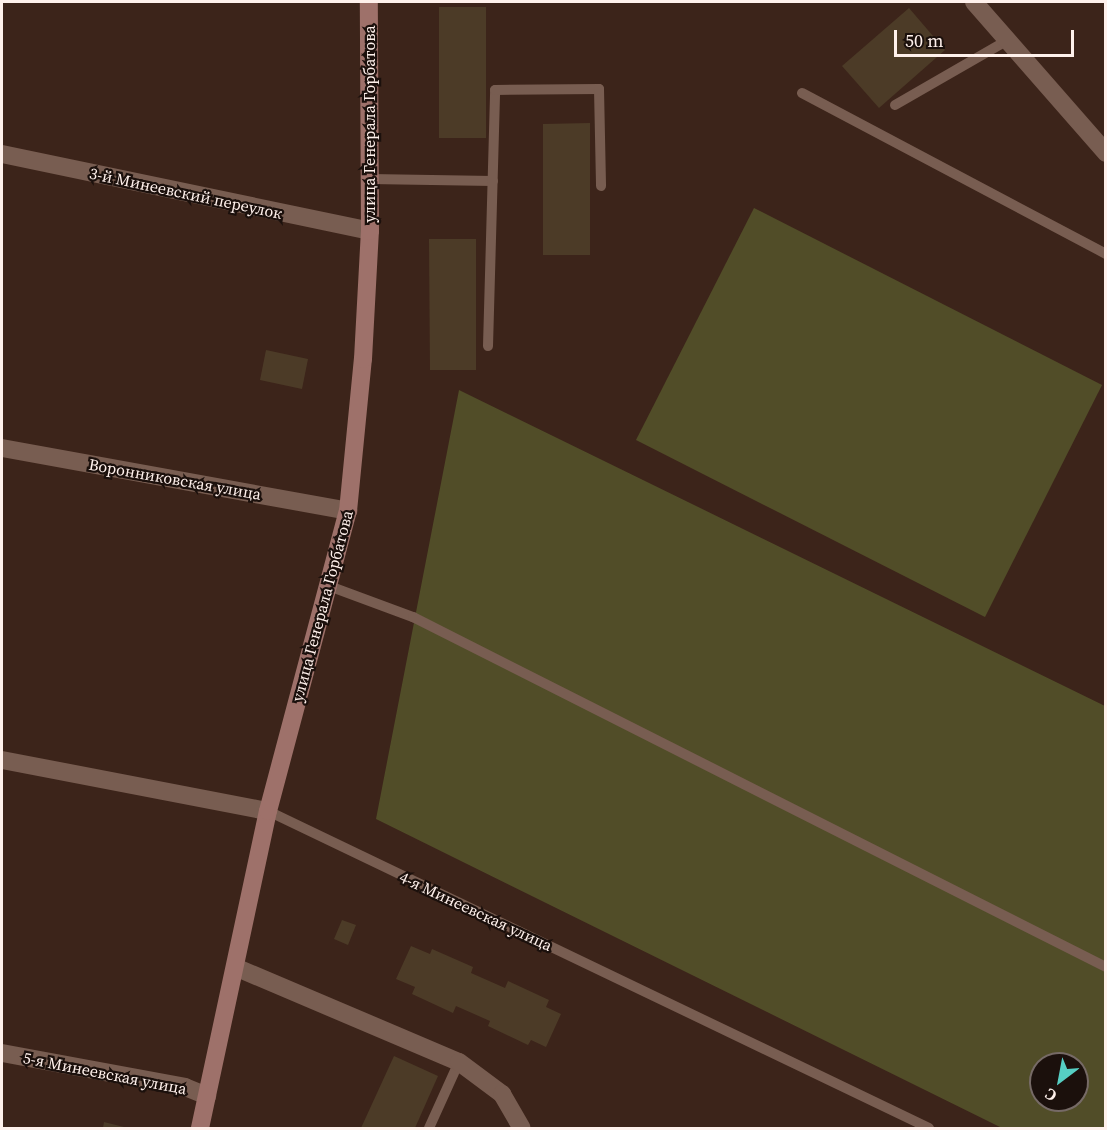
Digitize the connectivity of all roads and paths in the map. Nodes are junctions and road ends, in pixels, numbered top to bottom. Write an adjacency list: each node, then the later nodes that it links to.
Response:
1 (369, 2): 8 (street, улица Генерала Горбатова)
2 (974, 2): 3 (street)
3 (1008, 40): 5 (lane); 6 (street)
4 (802, 93): 12 (lane)
5 (895, 105)
6 (1106, 153)
7 (2, 154): 11 (street, 3-й Минеевский переулок)
8 (370, 179): 9 (lane); 11 (street, улица Генерала Горбатова)
9 (493, 181): 10 (lane); 13 (lane)
10 (601, 186)
11 (370, 231): 15 (street, улица Генерала Горбатова)
12 (1106, 254)
13 (488, 346)
14 (2, 448): 15 (street, Воронниковская улица)
15 (348, 511): 16 (street, улица Генерала Горбатова)
16 (329, 586): 18 (street, улица Генерала Горбатова); 20 (lane)
17 (2, 760): 18 (street, 4-я Минеевская улица)
18 (267, 811): 19 (street, улица Генерала Горбатова); 27 (lane, 4-я Минеевская улица)
19 (235, 967): 22 (street); 23 (street, улица Генерала Горбатова)
20 (1106, 967)
21 (2, 1053): 23 (street, 5-я Минеевская улица)
22 (459, 1062): 25 (lane); 26 (street)
23 (207, 1096): 24 (street, улица Генерала Горбатова)
24 (200, 1128)
25 (429, 1128)
26 (522, 1128)
27 (929, 1128)

